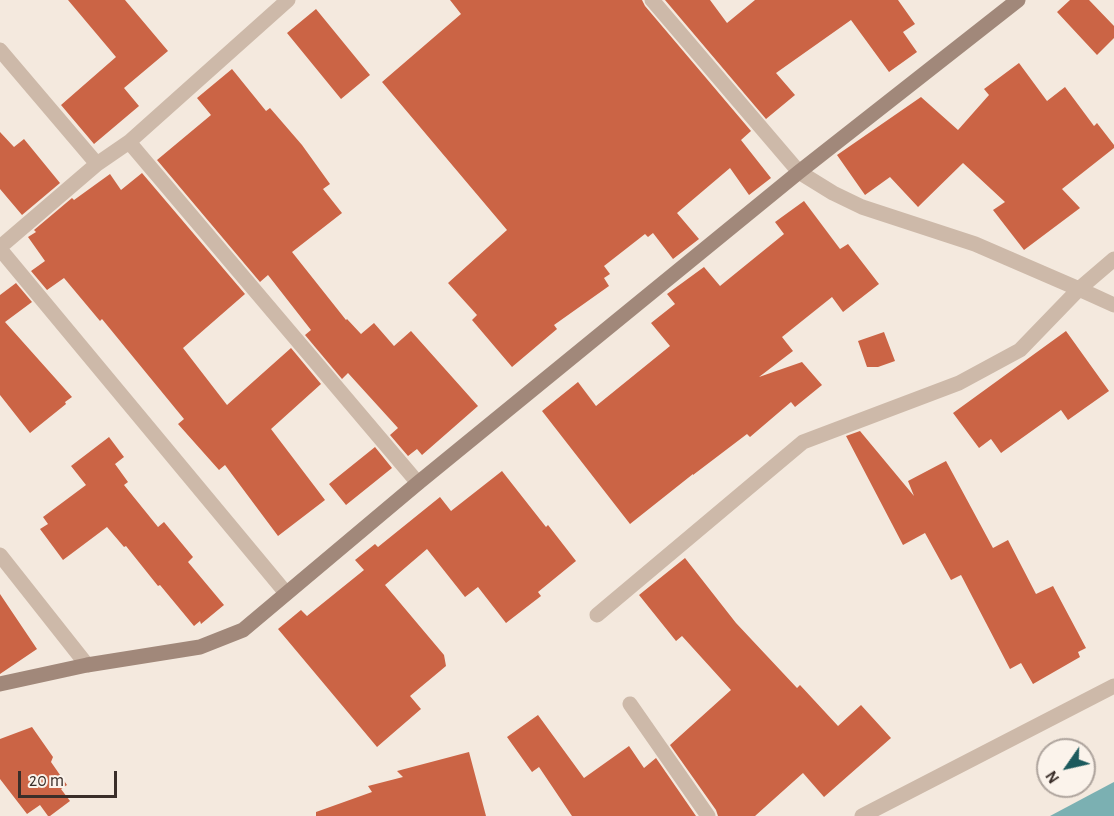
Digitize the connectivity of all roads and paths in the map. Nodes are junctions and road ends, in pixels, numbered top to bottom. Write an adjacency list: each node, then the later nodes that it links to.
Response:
1 (288, 0): 5 (street)
2 (652, 0): 7 (street)
3 (1018, 0): 7 (street)
4 (0, 50): 6 (street)
5 (129, 142): 6 (street); 12 (street)
6 (97, 164): 8 (street)
7 (799, 172): 10 (street); 12 (street)
8 (0, 248): 14 (street)
9 (1114, 259): 10 (street)
10 (1079, 289): 11 (street); 15 (street)
11 (1114, 305)
12 (418, 483): 14 (street)
13 (0, 555): 16 (street)
14 (286, 593): 16 (street)
15 (597, 615)
16 (87, 665): 17 (street)
17 (0, 684)
18 (1114, 686): 21 (street)
19 (630, 704): 20 (street)
20 (708, 816)
21 (862, 816)

